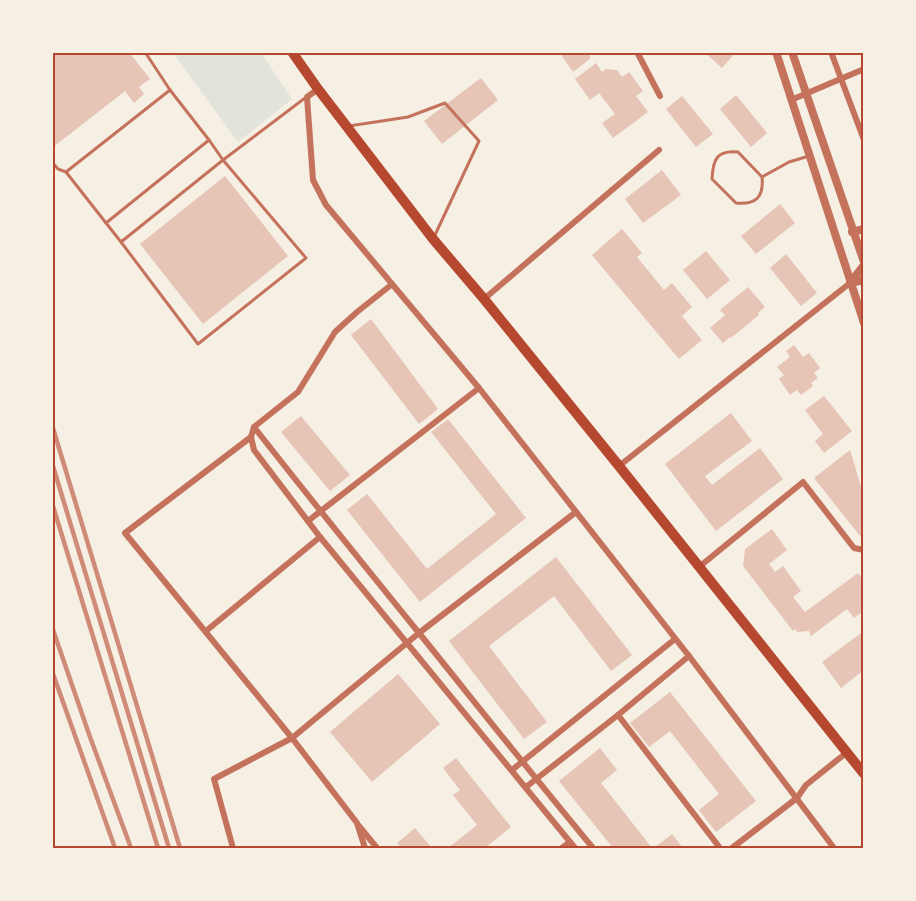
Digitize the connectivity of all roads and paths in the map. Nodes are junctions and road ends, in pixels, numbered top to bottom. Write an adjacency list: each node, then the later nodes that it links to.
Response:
1 (145, 52): 10 (lane)
2 (292, 52): 9 (main road)
3 (637, 52): 12 (street)
4 (776, 52): 14 (street)
5 (792, 52): 11 (street)
6 (831, 52): 8 (street)
7 (864, 69): 8 (street)
8 (842, 79): 11 (street); 16 (street)
9 (318, 88): 13 (street); 15 (main road)
10 (170, 90): 17 (lane); 22 (lane)
11 (805, 93): 14 (street); 26 (street)
12 (660, 96)
13 (307, 97): 20 (lane); 32 (street)
14 (791, 100): 19 (street)
15 (347, 126): 27 (main road); 27 (lane)
16 (864, 140)
17 (209, 141): 20 (lane); 24 (lane)
18 (659, 150): 33 (street)
19 (809, 156): 23 (lane); 31 (street)
20 (223, 160): 28 (lane); 28 (lane)
21 (52, 162): 22 (lane)
22 (66, 172): 24 (lane)
23 (762, 177): 23 (lane)
24 (106, 223): 28 (lane)
25 (864, 229): 26 (street)
26 (852, 232): 29 (street)
27 (433, 239): 33 (main road)
28 (120, 242)
29 (864, 263): 31 (street)
30 (864, 280): 31 (street)
31 (850, 284): 34 (street); 38 (street)
32 (392, 285): 35 (street); 36 (street)
33 (484, 299): 38 (main road)
34 (864, 322)
35 (479, 388): 39 (street); 40 (street)
36 (254, 427): 37 (street); 39 (street)
37 (251, 437): 41 (street); 45 (street)
38 (619, 466): 44 (main road)
39 (320, 512): 41 (street); 46 (street)
40 (576, 512): 46 (street); 47 (street)
41 (308, 521): 42 (street)
42 (320, 537): 45 (street); 48 (street)
43 (864, 550): 44 (street)
44 (699, 567): 52 (main road)
45 (206, 631): 51 (street)
46 (419, 633): 48 (street); 53 (street)
47 (675, 639): 49 (street); 53 (street)
48 (407, 644): 51 (street); 54 (street)
49 (689, 656): 50 (street); 58 (street)
50 (618, 715): 56 (street); 67 (street)
51 (292, 738): 59 (street); 61 (street)
52 (846, 753): 55 (main road); 58 (street)
53 (522, 763): 54 (street); 56 (street)
54 (512, 770): 57 (street)
55 (864, 774)
56 (535, 779): 57 (street); 66 (street)
57 (526, 787): 60 (street)
58 (796, 798): 68 (street); 69 (street)
59 (357, 823): 62 (street); 63 (street)
60 (570, 842): 64 (street); 65 (street)
61 (233, 849)
62 (365, 849)
63 (377, 849)
64 (562, 849)
65 (575, 849)
66 (593, 849)
67 (720, 849)
68 (732, 849)
69 (834, 849)

